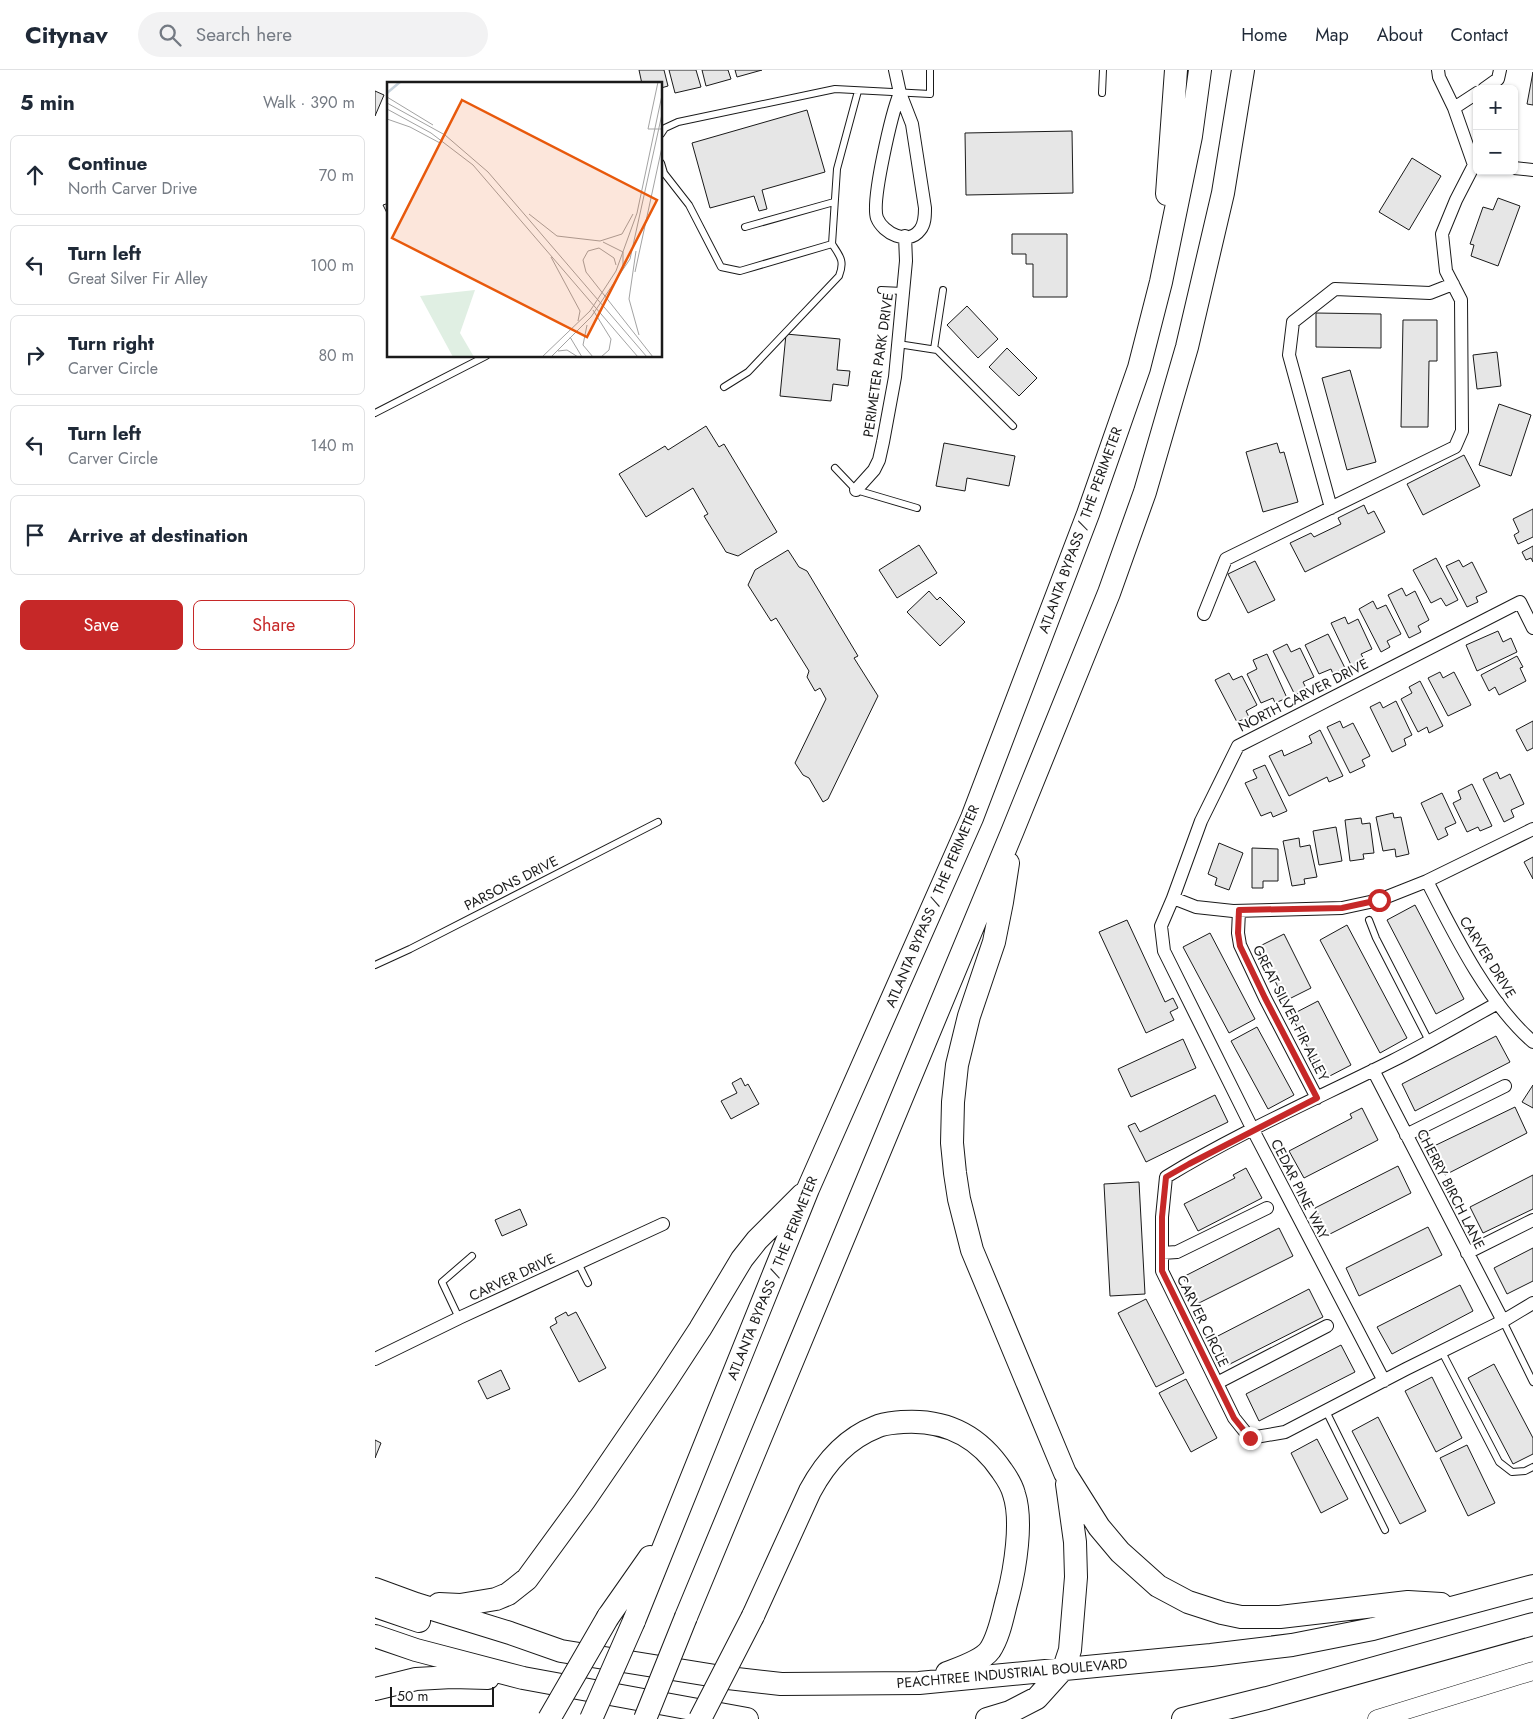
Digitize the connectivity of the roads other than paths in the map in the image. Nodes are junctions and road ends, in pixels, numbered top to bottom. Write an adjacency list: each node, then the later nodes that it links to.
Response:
1 (895, 70): 11 (street)
2 (930, 70): 11 (lane)
3 (1103, 70): 12 (lane)
4 (1176, 70): 25 (highway)
5 (1200, 70): 25 (highway, ATLANTA BYPASS / THE PERIMETER)
6 (1243, 70): 44 (highway)
7 (1438, 70): 14 (street)
8 (1500, 70): 9 (street)
9 (1489, 85)
10 (858, 91): 11 (lane); 15 (lane); 21 (lane)
11 (900, 93): 23 (street); 23 (street)
12 (1102, 93)
13 (1473, 96): 14 (street)
14 (1454, 108): 16 (street)
15 (663, 131)
16 (1473, 160)
17 (1518, 168): 20 (street)
18 (1473, 169): 26 (street)
19 (663, 170): 24 (lane)
20 (1533, 170)
21 (834, 202): 22 (lane); 24 (lane)
22 (745, 227)
23 (905, 236): 29 (street, PERIMETER PARK DRIVE)
24 (832, 244): 33 (lane)
25 (1161, 282): 58 (highway, ATLANTA BYPASS / THE PERIMETER)
26 (1453, 284): 39 (street); 39 (street)
27 (881, 290): 29 (lane)
28 (943, 290): 31 (lane)
29 (903, 291): 30 (street, PERIMETER PARK DRIVE)
30 (898, 344): 31 (lane); 37 (street, PERIMETER PARK DRIVE)
31 (934, 349): 35 (lane)
32 (482, 358): 34 (lane)
33 (723, 387)
34 (375, 413)
35 (1013, 426)
36 (835, 468): 37 (lane)
37 (856, 490): 38 (lane)
38 (917, 508)
39 (1331, 508): 40 (street)
40 (1204, 614)
41 (1533, 628): 46 (street, NORTH CARVER DRIVE)
42 (658, 822): 49 (lane, PARSONS DRIVE)
43 (1533, 829): 45 (street)
44 (1013, 830): 78 (highway); 97 (highway, bridge)
45 (1427, 881): 47 (street); 50 (street, CARVER DRIVE)
46 (1173, 898): 47 (street); 56 (street, CEDAR PINE WAY)
47 (1239, 910): 55 (street, GREAT SILVER FIR ALLEY)
48 (1369, 920): 51 (lane)
49 (375, 965)
50 (1498, 1003): 51 (street, CARVER CIRCLE); 52 (street, CARVER DRIVE)
51 (1429, 1041): 53 (street, CARVER CIRCLE)
52 (1533, 1042)
53 (1373, 1070): 55 (street, CARVER CIRCLE); 57 (street, CHERRY BIRCH LANE)
54 (1505, 1086): 57 (street)
55 (1317, 1098): 56 (street, CARVER CIRCLE)
56 (1253, 1130): 62 (street, CARVER CIRCLE); 73 (street, CEDAR PINE WAY)
57 (1406, 1135): 63 (street, CHERRY BIRCH LANE)
58 (808, 1189): 79 (highway, ATLANTA BYPASS / THE PERIMETER); 83 (highway)
59 (1267, 1208): 62 (street)
60 (1533, 1220): 63 (street)
61 (663, 1224): 65 (street, CARVER DRIVE)
62 (1162, 1253): 75 (street, CARVER CIRCLE)
63 (1467, 1253): 69 (street, CHERRY BIRCH LANE)
64 (472, 1256): 68 (lane)
65 (578, 1263): 66 (lane); 68 (street, CARVER DRIVE)
66 (588, 1283)
67 (1533, 1303): 69 (street, CARVER CIRCLE)
68 (459, 1318): 72 (street, CARVER DRIVE)
69 (1503, 1321): 71 (street, CARVER CIRCLE); 74 (lane)
70 (1327, 1326): 75 (street)
71 (1441, 1352): 73 (street, CARVER CIRCLE); 77 (lane)
72 (375, 1360)
73 (1383, 1382): 76 (street, CARVER CIRCLE)
74 (1533, 1382)
75 (1217, 1383): 76 (street, CARVER CIRCLE)
76 (1326, 1411): 80 (lane)
77 (1533, 1467)
78 (1065, 1473): 84 (highway); 89 (highway)
79 (673, 1523): 95 (highway, bridge); 96 (highway, ATLANTA BYPASS / THE PERIMETER, bridge)
80 (1385, 1530)
81 (1533, 1586): 84 (highway, PEACHTREE INDUSTRIAL BOULEVARD)
82 (375, 1589): 83 (highway, PEACHTREE INDUSTRIAL BOULEVARD)
83 (416, 1604): 88 (highway, PEACHTREE INDUSTRIAL BOULEVARD)
84 (1459, 1605): 89 (highway, PEACHTREE INDUSTRIAL BOULEVARD)
85 (375, 1606): 88 (highway)
86 (1533, 1624): 94 (highway)
87 (375, 1636): 91 (highway)
88 (561, 1651): 92 (highway, PEACHTREE INDUSTRIAL BOULEVARD)
89 (1064, 1668): 92 (highway, PEACHTREE INDUSTRIAL BOULEVARD); 100 (highway)
90 (1533, 1671): 103 (main road)
91 (523, 1678): 93 (highway); 99 (highway)
92 (919, 1683): 98 (highway, bridge)
93 (375, 1689)
94 (1267, 1698): 101 (highway); 102 (highway)
95 (549, 1719)
96 (591, 1719)
97 (645, 1719)
98 (700, 1719)
99 (747, 1719)
100 (987, 1719)
101 (1183, 1719)
102 (1214, 1719)
103 (1377, 1719)

